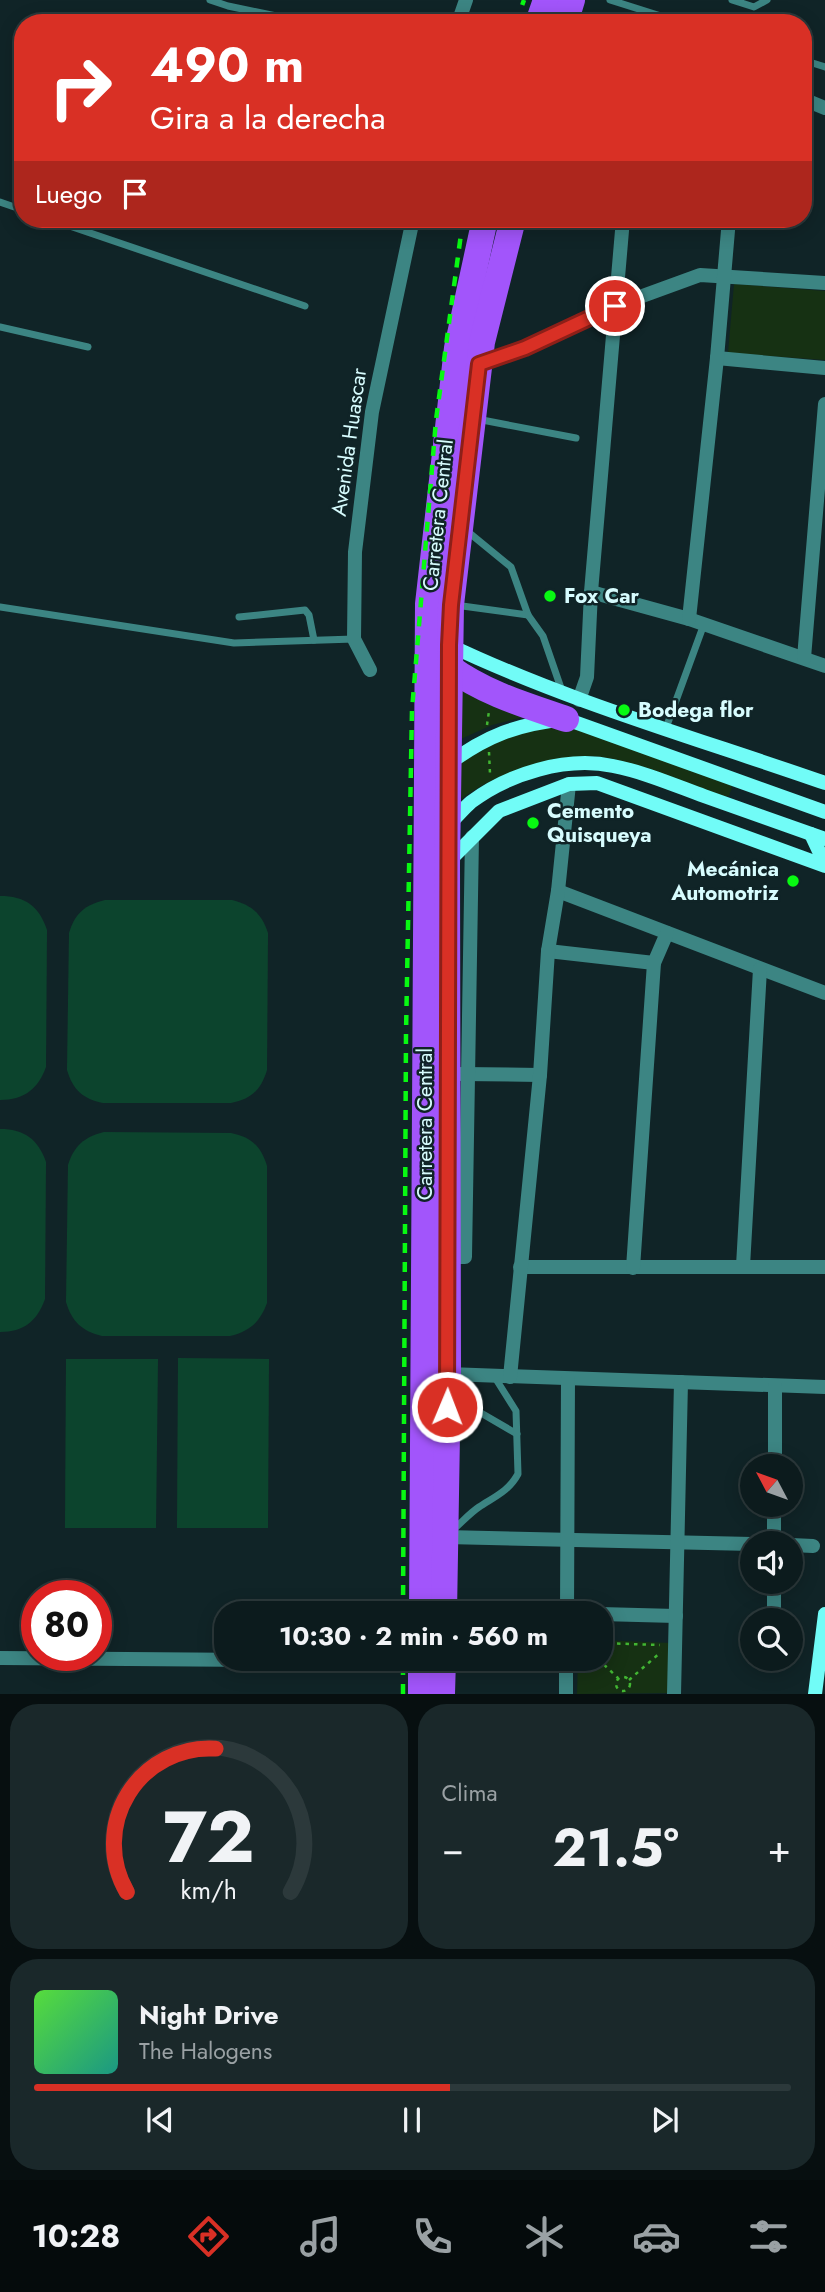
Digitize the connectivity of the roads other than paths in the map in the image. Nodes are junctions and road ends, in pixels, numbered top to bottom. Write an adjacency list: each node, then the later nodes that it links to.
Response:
1 (211, 0): 5 (lane)
2 (610, 0): 6 (lane)
3 (732, 0): 4 (lane)
4 (767, 0)
5 (267, 14)
6 (654, 14)
7 (75, 228): 15 (lane)
8 (411, 228): 32 (street, Avenida Huascar)
9 (483, 228): 45 (highway, Carretera Central)
10 (511, 228): 20 (highway, Carretera Central)
11 (621, 228): 16 (street)
12 (728, 228): 13 (street)
13 (725, 274): 14 (street); 16 (street); 19 (street)
14 (825, 283)
15 (305, 306)
16 (615, 306): 20 (street); 26 (street)
17 (0, 327): 18 (lane)
18 (88, 347)
19 (717, 358): 21 (street); 31 (street)
20 (479, 364): 23 (highway, Carretera Central)
21 (825, 368)
22 (825, 404): 35 (street)
23 (473, 418): 24 (lane); 25 (highway, Carretera Central)
24 (576, 438)
25 (459, 526): 27 (highway, Carretera Central); 29 (lane)
26 (591, 592): 31 (street); 38 (street)
27 (451, 605): 29 (lane); 34 (highway, Carretera Central)
28 (0, 607): 33 (lane)
29 (528, 615): 38 (lane)
30 (239, 617): 33 (lane)
31 (696, 622): 35 (street); 39 (lane)
32 (354, 639): 33 (lane); 37 (street, Avenida Huascar)
33 (313, 640)
34 (449, 656): 38 (highway); 40 (highway, Carretera Central)
35 (804, 658): 36 (street)
36 (825, 666)
37 (370, 670)
38 (570, 705): 39 (main road); 40 (main road); 42 (main road)
39 (666, 728): 43 (main road)
40 (448, 764): 45 (main road); 49 (highway, Carretera Central)
41 (649, 776): 46 (main road); 47 (main road); 49 (main road)
42 (744, 783): 47 (main road); 48 (main road)
43 (825, 783)
44 (569, 784): 46 (main road); 50 (main road); 54 (street)
45 (426, 787): 60 (highway, Carretera Central)
46 (623, 792): 53 (main road)
47 (738, 808): 51 (main road)
48 (825, 811)
49 (447, 826): 52 (highway, Carretera Central)
50 (472, 837): 52 (main road); 61 (street)
51 (818, 837): 53 (main road)
52 (447, 864): 60 (highway, Carretera Central)
53 (825, 865)
54 (558, 891): 55 (street); 56 (street)
55 (667, 933): 57 (street); 58 (street)
56 (548, 951): 57 (street); 62 (street)
57 (654, 963): 66 (street)
58 (760, 969): 59 (street); 63 (street)
59 (825, 993)
60 (436, 1000): 61 (highway, Carretera Central); 82 (highway, Carretera Central)
61 (458, 1074): 62 (street); 69 (highway, Carretera Central)
62 (540, 1075): 64 (street)
63 (743, 1266): 65 (street); 66 (street)
64 (520, 1267): 66 (street); 68 (street)
65 (825, 1267)
66 (633, 1269)
67 (494, 1376): 68 (street); 69 (street); 74 (lane)
68 (510, 1377): 70 (street)
69 (447, 1378): 74 (lane); 76 (highway, Carretera Central)
70 (568, 1379): 71 (street); 77 (street)
71 (681, 1382): 72 (street); 78 (street)
72 (775, 1386): 73 (street); 75 (street)
73 (825, 1387)
74 (517, 1434): 76 (lane)
75 (775, 1454)
76 (446, 1537): 77 (street); 83 (highway, Carretera Central)
77 (567, 1540): 78 (street); 84 (street)
78 (677, 1542): 79 (street); 87 (street)
79 (740, 1544)
80 (803, 1546): 81 (street)
81 (813, 1546)
82 (422, 1601)
83 (444, 1601)
84 (567, 1601)
85 (613, 1614): 87 (street)
86 (825, 1614): 90 (main road)
87 (676, 1616): 97 (street)
88 (0, 1658): 89 (street)
89 (214, 1660)
90 (821, 1663): 98 (main road)
91 (421, 1671): 94 (highway)
92 (443, 1671): 95 (highway)
93 (566, 1671): 96 (street)
94 (421, 1693)
95 (442, 1693)
96 (566, 1693)
97 (674, 1693)
98 (815, 1693)

